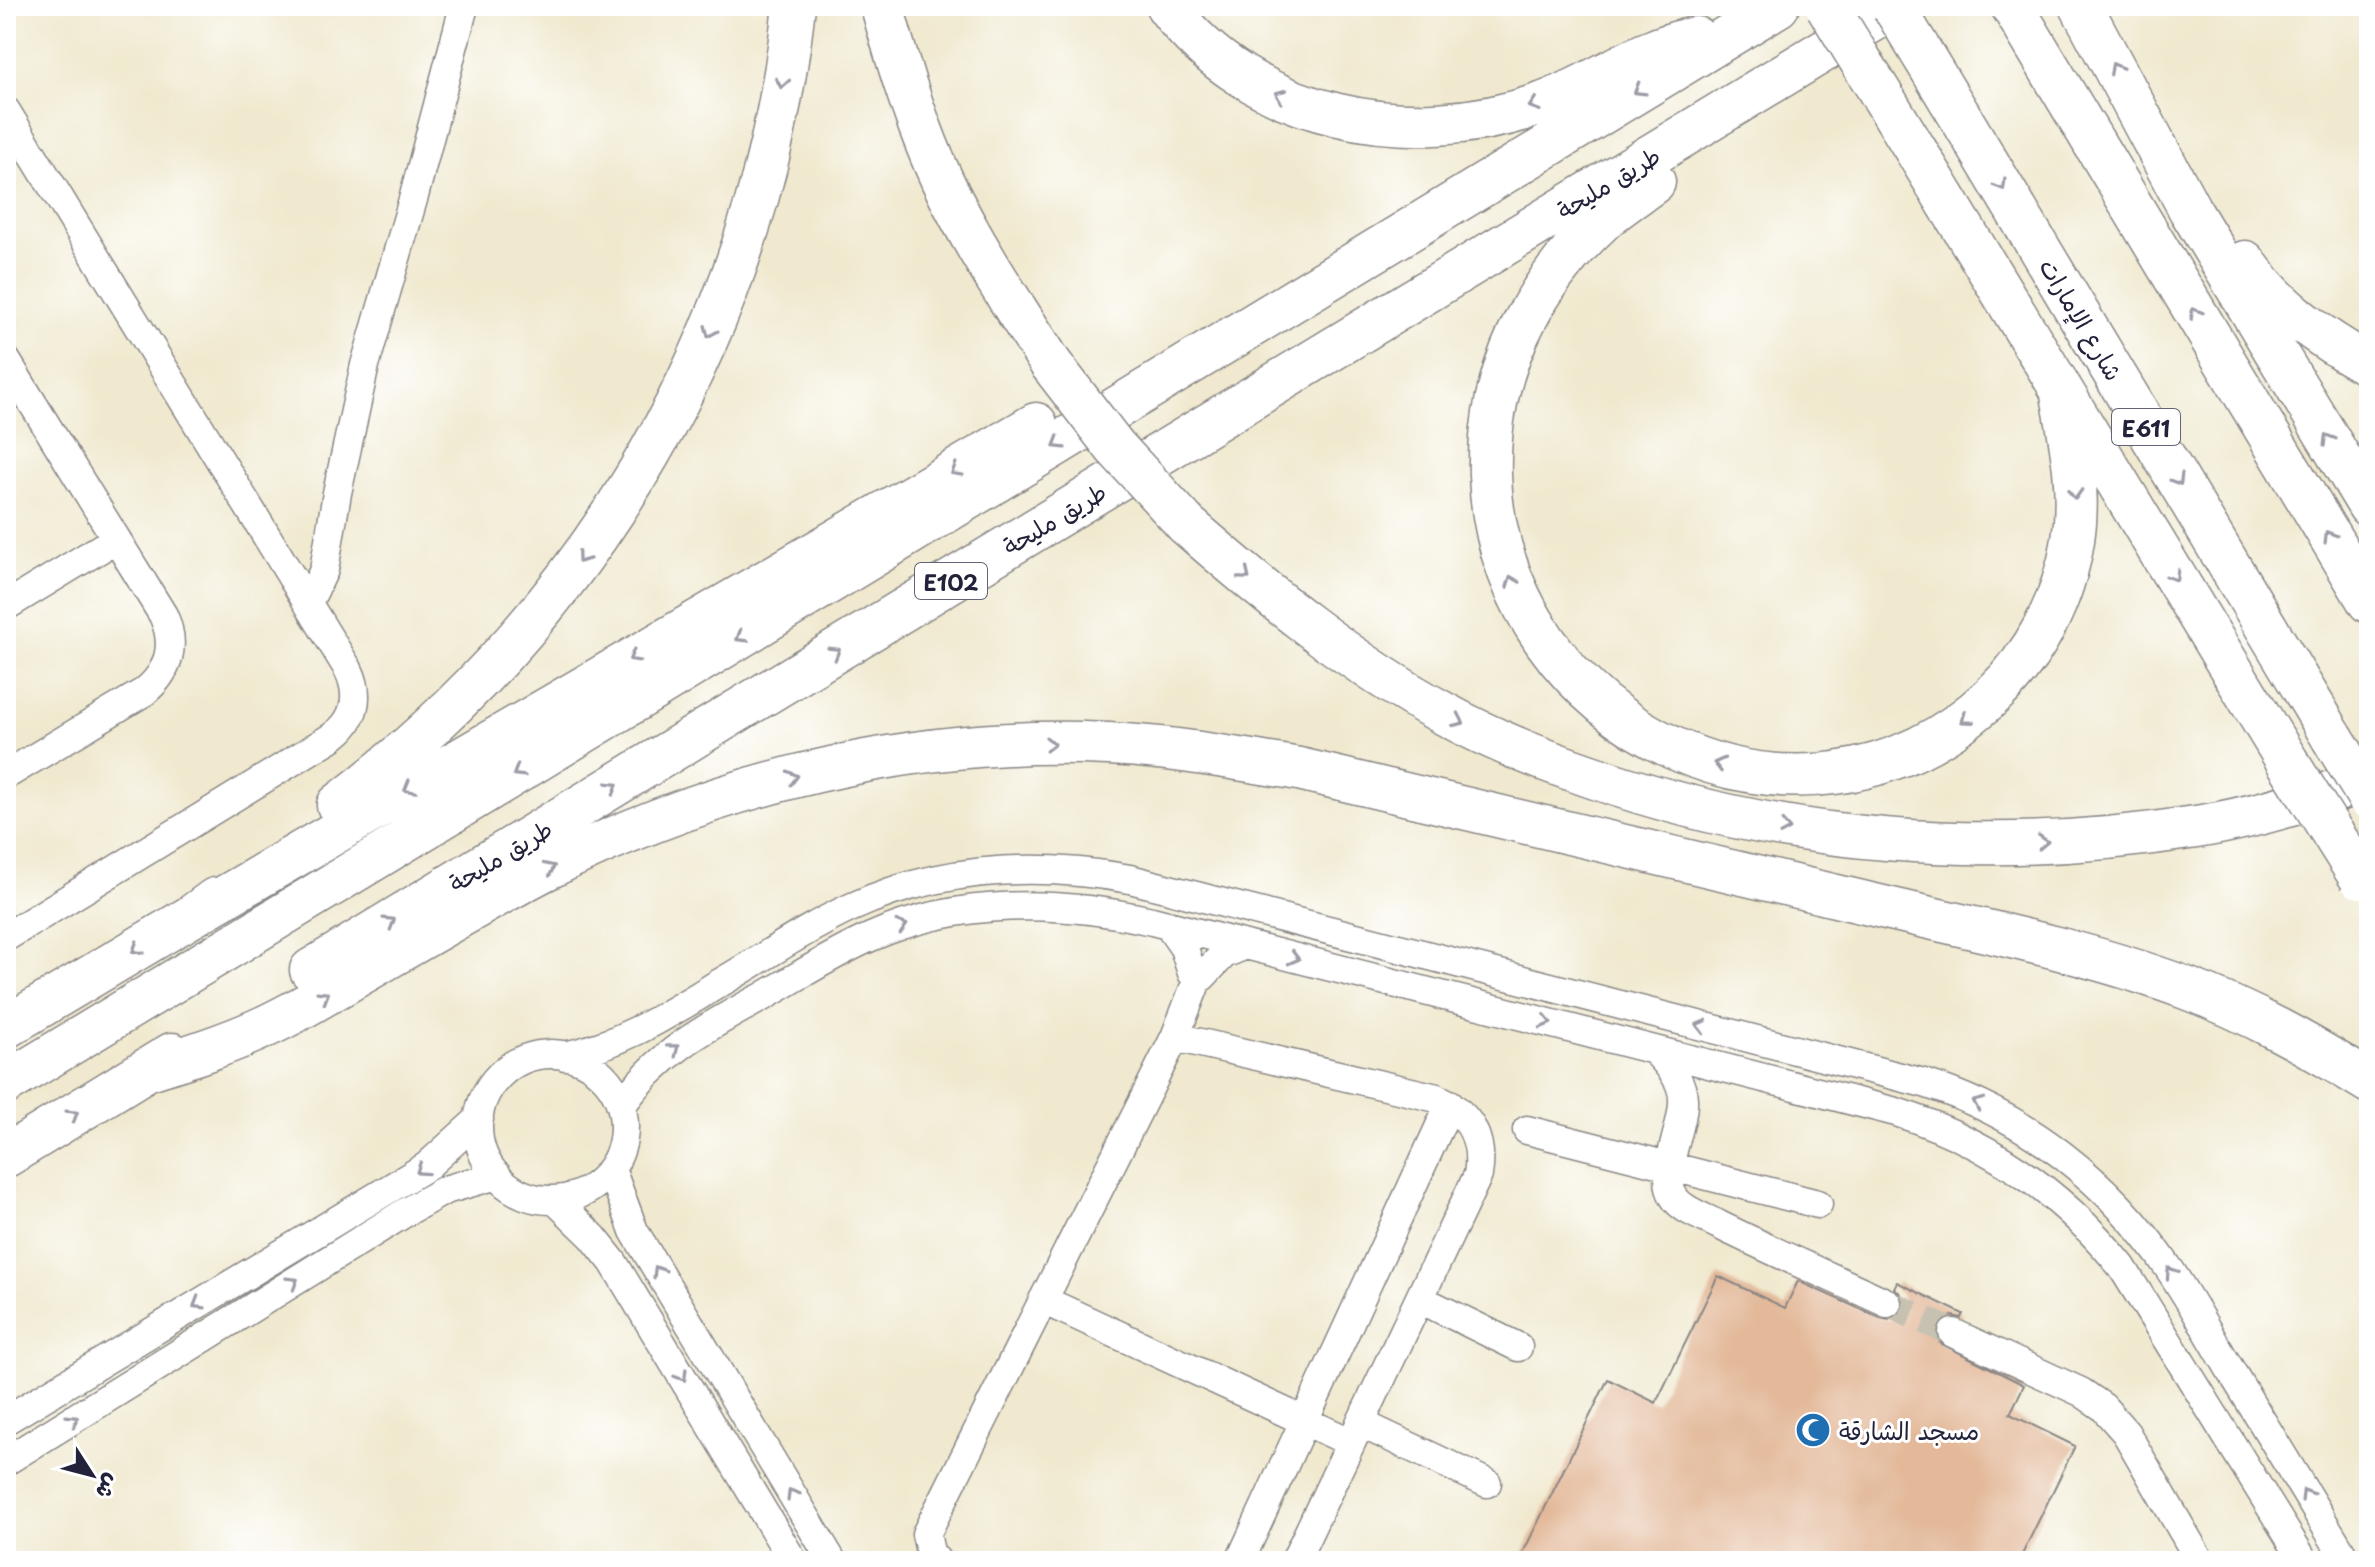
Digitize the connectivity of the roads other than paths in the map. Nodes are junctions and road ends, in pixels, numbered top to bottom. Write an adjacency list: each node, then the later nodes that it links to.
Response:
1 (464, 6): 21 (street)
2 (794, 6): 27 (highway, one-way to 27)
3 (882, 6): 24 (highway, one-way to 24, bridge)
4 (1167, 6): 10 (highway, one-way to 4)
5 (1778, 6): 10 (highway, E102)
6 (1827, 6): 17 (highway, bridge)
7 (1895, 6): 11 (highway, طريق مليحة / E102); 25 (highway, شارع الإمارات / E611, one-way to 25, bridge)
8 (2012, 6): 20 (highway, one-way to 8)
9 (2087, 17): 13 (highway, one-way to 9)
10 (1737, 31): 14 (highway, E102, one-way to 14)
11 (1803, 63): 17 (highway, one-way to 11); 39 (highway, طريق مليحة / E102, one-way to 11)
12 (6, 111): 21 (street)
13 (2140, 113): 16 (highway); 18 (highway, one-way to 13)
14 (1396, 239): 27 (highway, one-way to 27); 42 (highway, E102, one-way to 42)
15 (6, 360): 19 (street)
16 (2369, 365)
17 (2061, 389): 26 (highway, one-way to 26, bridge)
18 (2369, 506)
19 (116, 539): 22 (street); 23 (street)
20 (2369, 602)
21 (308, 603): 29 (street)
22 (6, 606)
23 (6, 775)
24 (2369, 779)
25 (2369, 798)
26 (2364, 885)
27 (192, 916): 33 (highway, one-way to 33)
28 (1168, 925): 30 (street); 31 (street); 45 (street, one-way to 28)
29 (6, 937)
30 (1246, 945): 31 (street); 36 (street, one-way to 36)
31 (1198, 978): 35 (street)
32 (1623, 1006): 34 (street, one-way to 32); 36 (street); 38 (street)
33 (6, 1027)
34 (1742, 1036): 40 (street); 64 (street, one-way to 34)
35 (1175, 1037): 44 (street); 55 (street)
36 (1618, 1040): 37 (street)
37 (1656, 1052): 40 (street); 43 (street)
38 (565, 1056): 45 (street); 46 (street)
39 (149, 1069): 41 (highway, one-way to 41); 48 (highway, طريق مليحة / E102, one-way to 39)
40 (1729, 1069): 43 (street); 65 (street)
41 (2369, 1082)
42 (6, 1083)
43 (1683, 1098): 49 (street)
44 (1450, 1104): 54 (street); 60 (street)
45 (621, 1106): 50 (street)
46 (479, 1119): 51 (street); 59 (street, one-way to 59)
47 (1527, 1130): 49 (street)
48 (6, 1156)
49 (1671, 1167): 53 (street); 56 (street)
50 (611, 1169): 52 (street); 67 (street, one-way to 50)
51 (497, 1175): 52 (street); 62 (street, one-way to 51)
52 (555, 1200): 66 (street, one-way to 66)
53 (1818, 1204)
54 (1420, 1299): 58 (street); 61 (street)
55 (1043, 1300): 60 (street); 68 (street)
56 (1887, 1303)
57 (1953, 1333): 71 (street)
58 (1518, 1347)
59 (6, 1420)
60 (1304, 1421): 61 (street); 69 (street)
61 (1355, 1433): 63 (street); 70 (street)
62 (6, 1461)
63 (1487, 1483)
64 (2330, 1533): 65 (street); 72 (street)
65 (2301, 1555)
66 (793, 1561)
67 (832, 1561)
68 (937, 1561)
69 (1240, 1561)
70 (1295, 1561)
71 (2200, 1561)
72 (2347, 1561)

